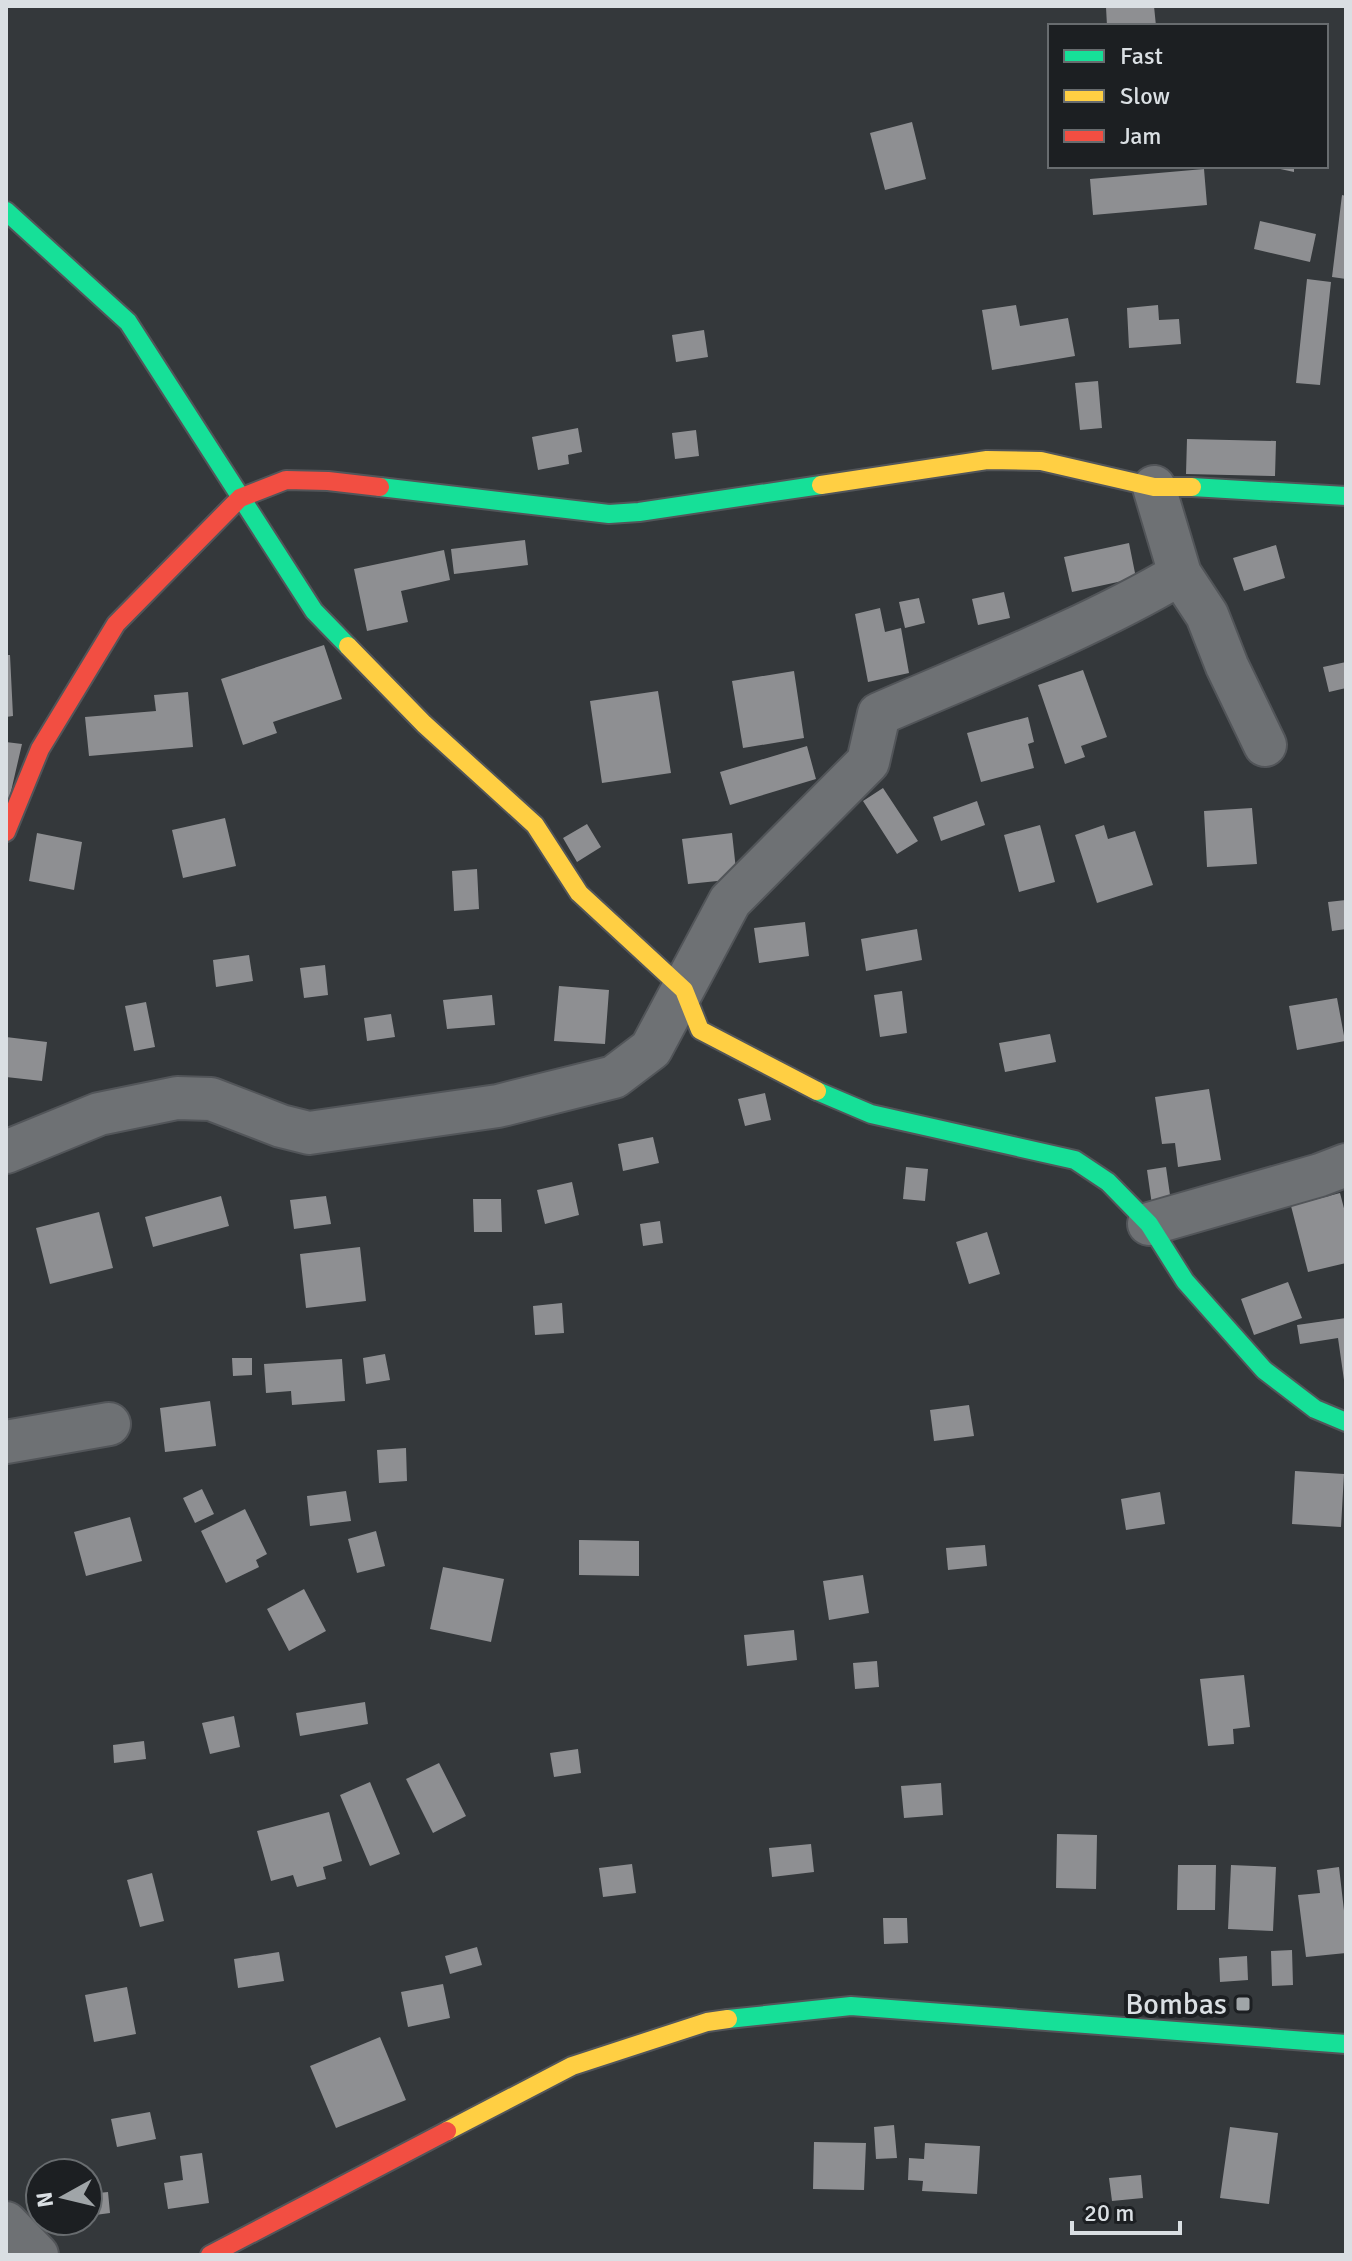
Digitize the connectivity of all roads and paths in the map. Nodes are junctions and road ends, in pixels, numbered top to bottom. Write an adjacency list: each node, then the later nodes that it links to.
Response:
1 (6, 211): 4 (street)
2 (1154, 487): 3 (street); 4 (street); 5 (street)
3 (1346, 496)
4 (240, 498): 7 (street); 8 (street)
5 (1180, 574): 6 (street); 8 (street)
6 (1265, 745)
7 (6, 832)
8 (684, 990): 9 (street); 11 (street)
9 (6, 1152)
10 (1346, 1165): 11 (street)
11 (1149, 1224): 12 (street)
12 (1346, 1422)
13 (109, 1424): 14 (street)
14 (6, 1442)
15 (1346, 2044): 18 (street)
16 (6, 2223): 17 (street)
17 (37, 2255)
18 (210, 2255)

